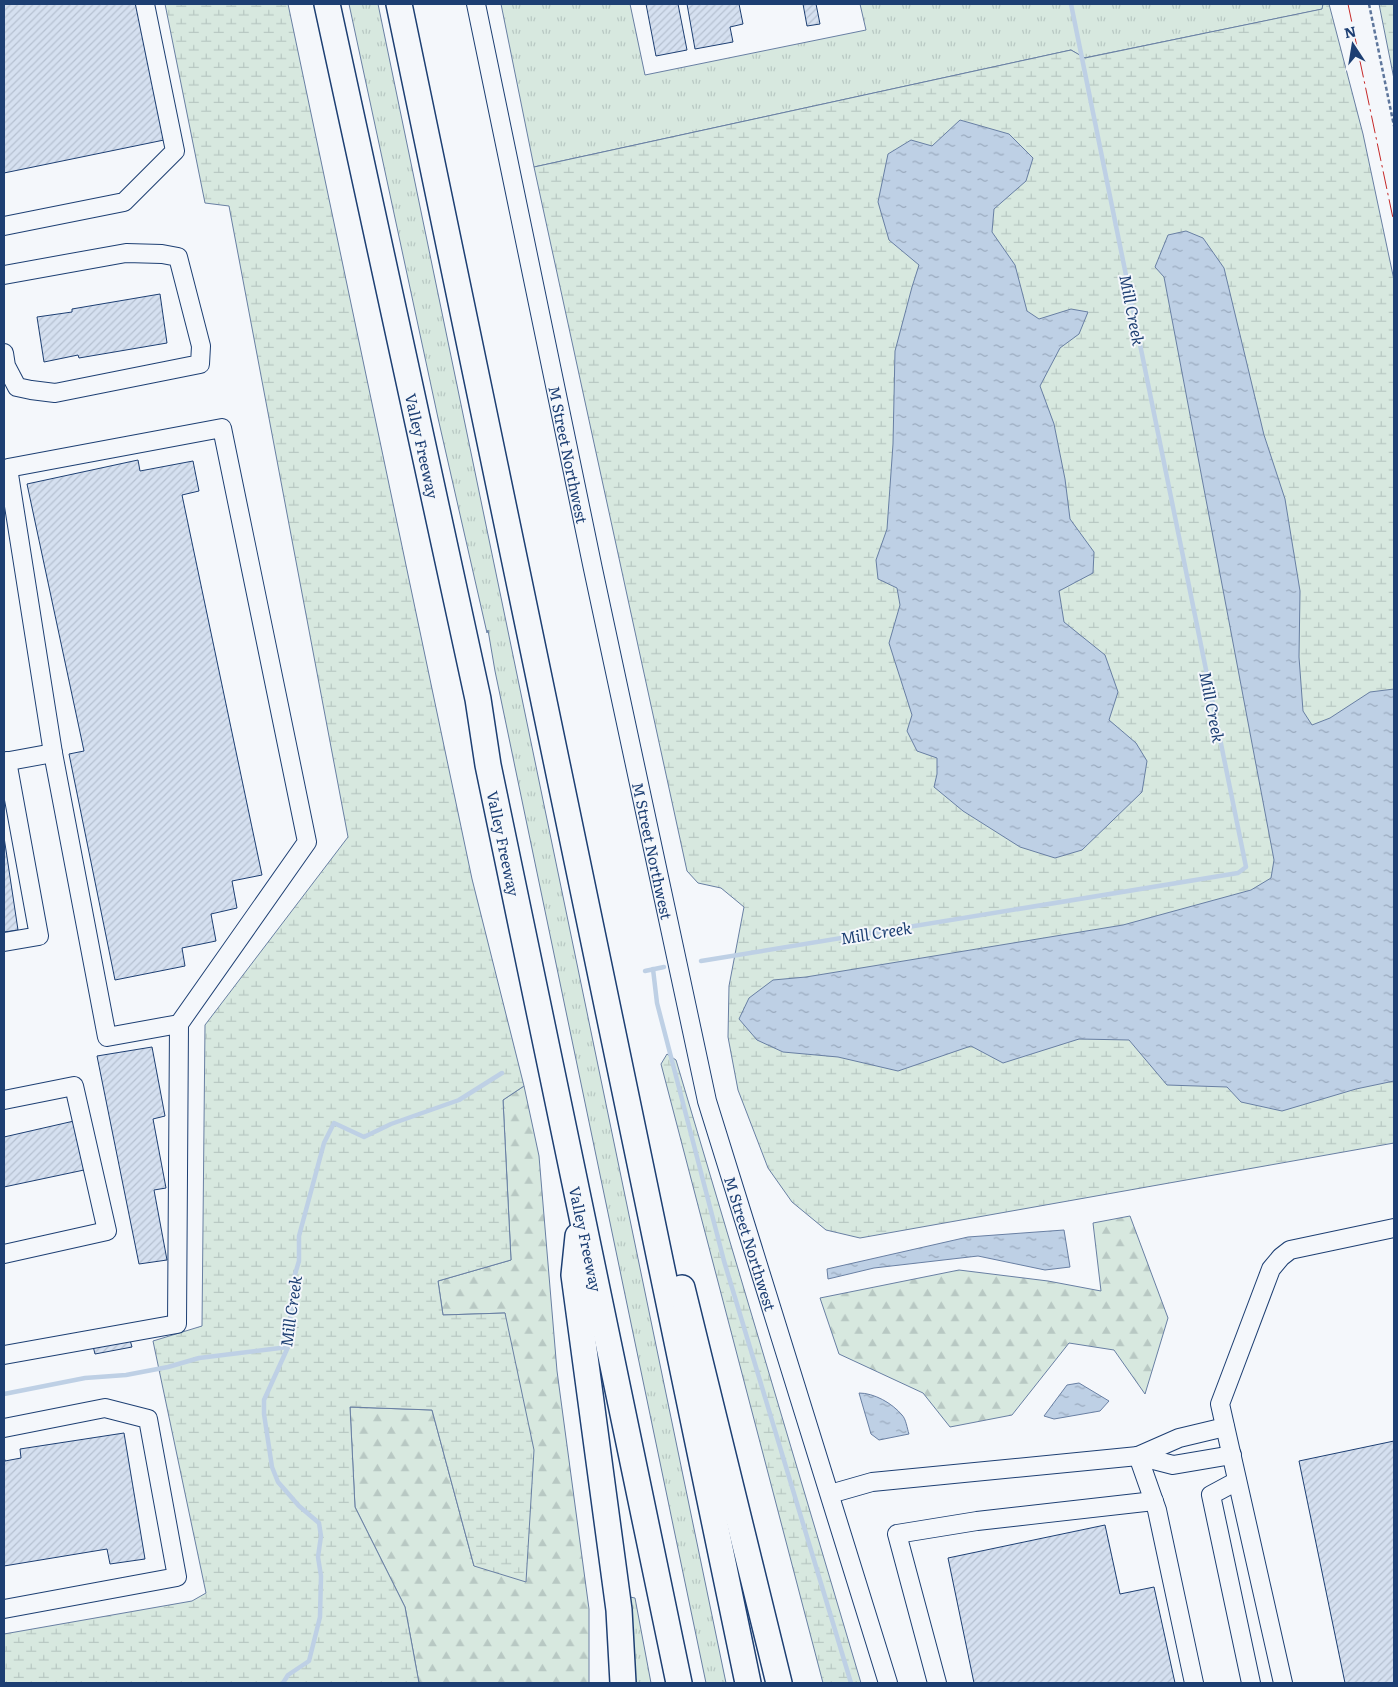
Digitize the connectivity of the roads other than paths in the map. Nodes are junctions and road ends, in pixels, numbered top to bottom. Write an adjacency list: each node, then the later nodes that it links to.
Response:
1 (145, 4): 5 (street)
2 (327, 4): 14 (highway, Valley Freeway)
3 (399, 4): 10 (highway)
4 (476, 4): 23 (street, M Street Northwest)
5 (4, 226)
6 (4, 275): 7 (street)
7 (4, 354)
8 (53, 754): 9 (street); 12 (street); 12 (street)
9 (5, 762): 11 (street)
10 (580, 872): 29 (highway); 30 (highway)
11 (4, 942)
12 (178, 1024): 17 (street)
13 (4, 1100): 16 (street)
14 (580, 1211): 27 (highway); 28 (highway, Valley Freeway)
15 (1394, 1228): 18 (street)
16 (4, 1254)
17 (4, 1355)
18 (1225, 1427): 20 (street); 21 (street)
19 (4, 1428): 25 (street)
20 (1232, 1455): 21 (street); 22 (street)
21 (1138, 1456): 23 (street); 24 (street)
22 (1238, 1481): 33 (street); 34 (street)
23 (830, 1494): 31 (street, M Street Northwest)
24 (1154, 1501): 26 (street); 32 (street)
25 (4, 1609)
26 (933, 1682)
27 (623, 1683)
28 (679, 1683)
29 (748, 1683)
30 (779, 1683)
31 (888, 1683)
32 (1194, 1683)
33 (1250, 1683)
34 (1282, 1683)

